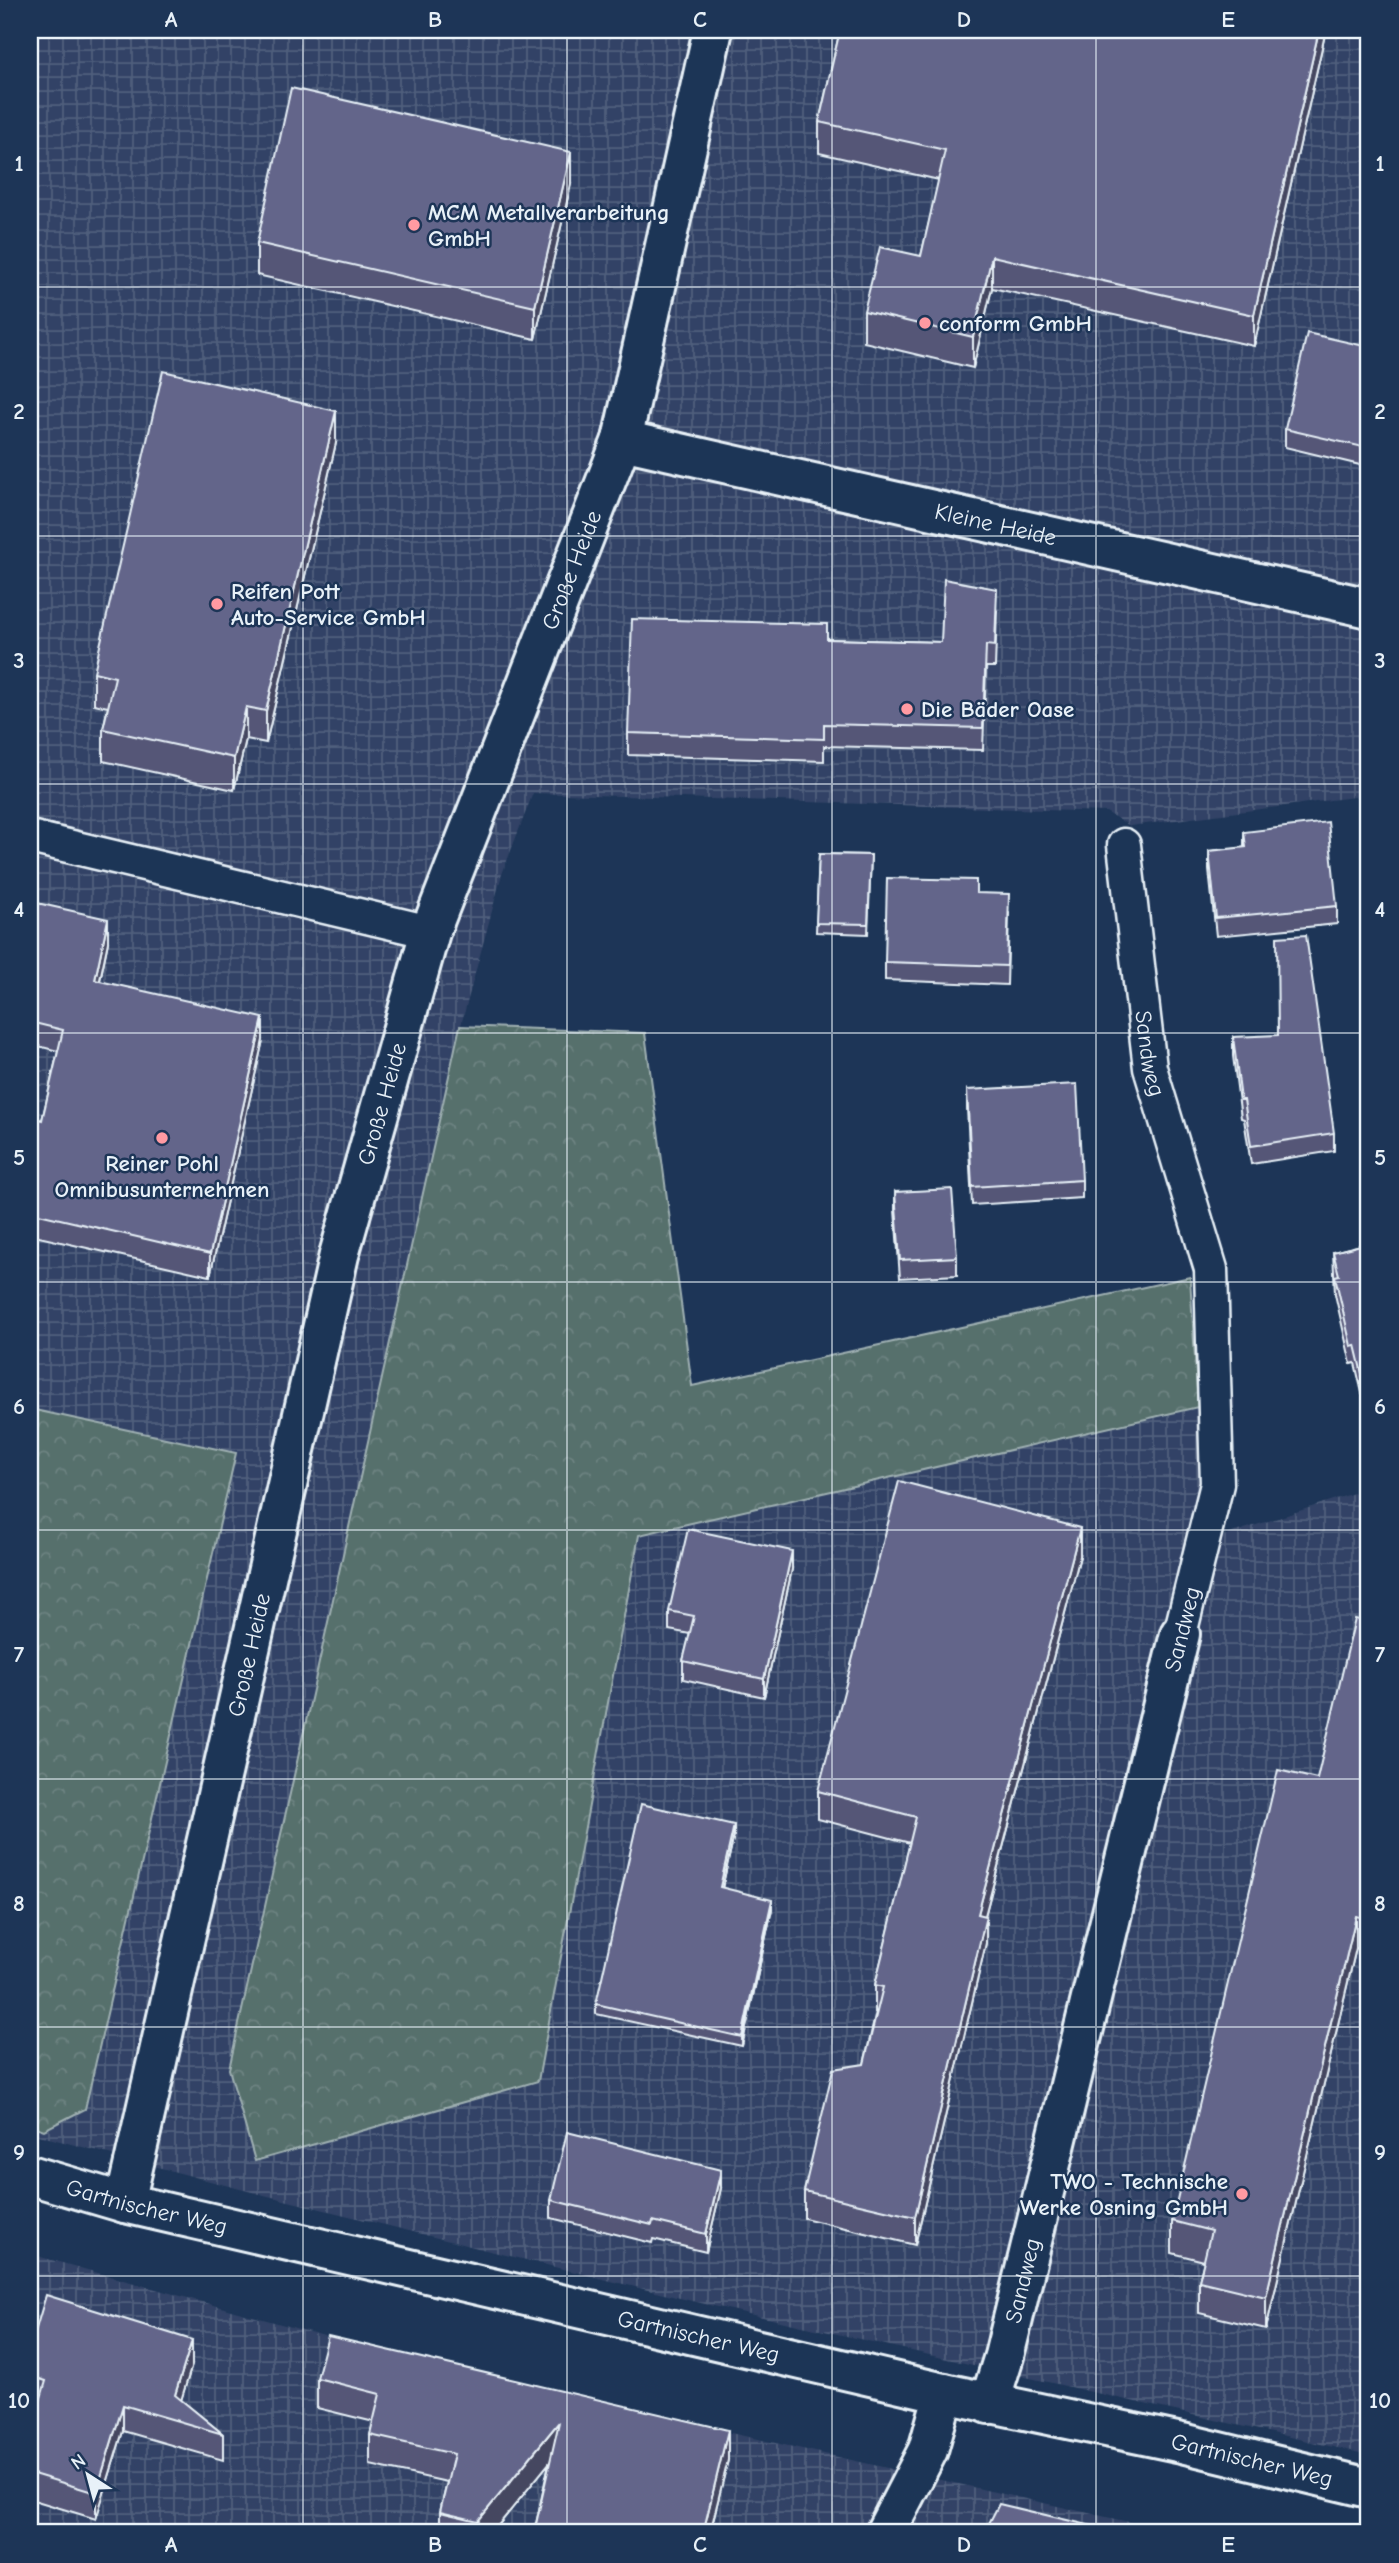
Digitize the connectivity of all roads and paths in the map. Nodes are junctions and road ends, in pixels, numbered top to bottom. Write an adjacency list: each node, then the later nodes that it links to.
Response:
1 (713, 30): 2 (street, Große Heide)
2 (622, 440): 3 (street, Kleine Heide); 6 (street, Große Heide)
3 (1369, 608)
4 (30, 837): 6 (lane)
5 (1124, 845): 7 (lane, Sandweg)
6 (430, 932): 9 (street, Große Heide)
7 (1181, 1634): 11 (street, Sandweg)
8 (30, 2175): 9 (street, Gartnischer Weg)
9 (125, 2203): 10 (street, Gartnischer Weg)
10 (944, 2393): 11 (street, Gartnischer Weg); 13 (street)
11 (989, 2403): 12 (street, Gartnischer Weg)
12 (1369, 2488)
13 (885, 2533)

